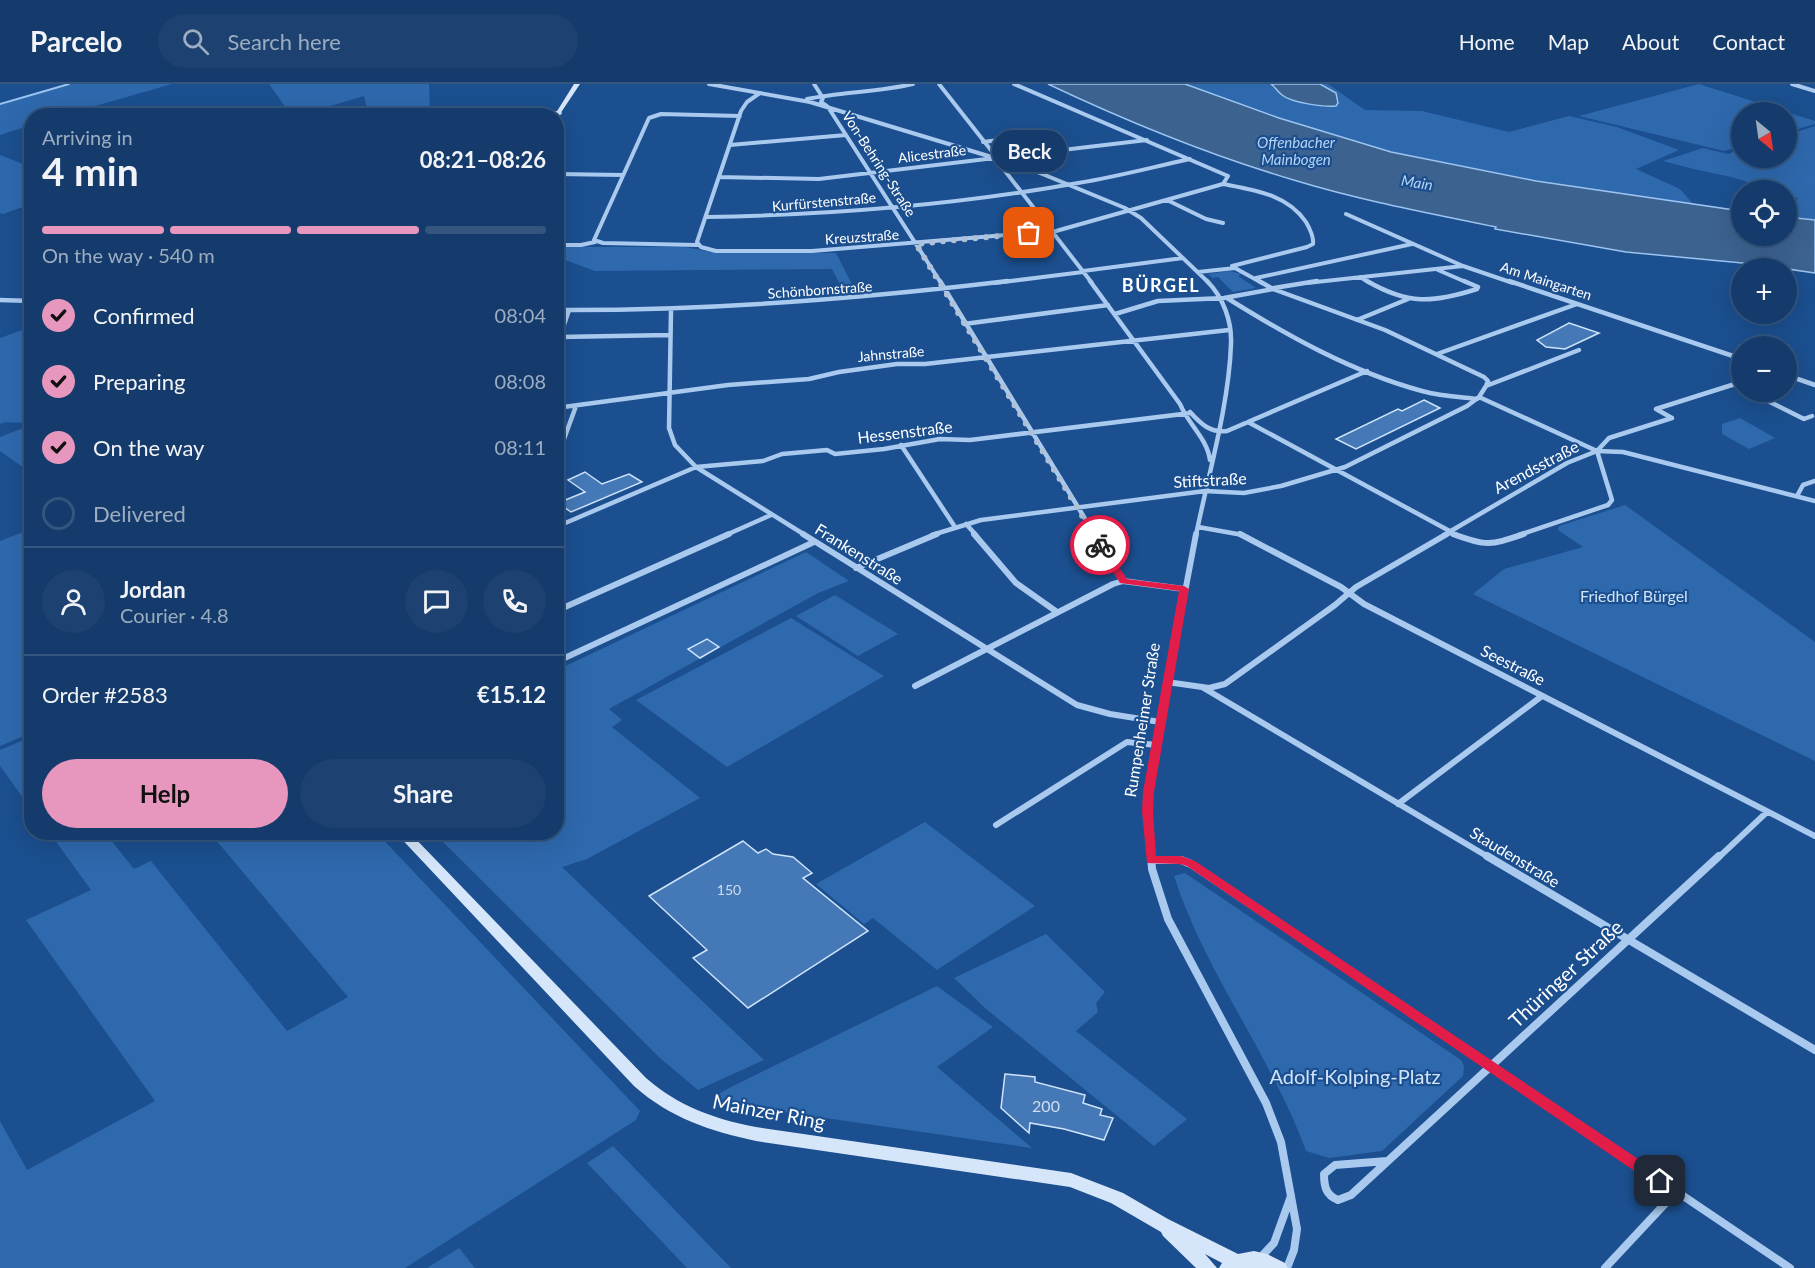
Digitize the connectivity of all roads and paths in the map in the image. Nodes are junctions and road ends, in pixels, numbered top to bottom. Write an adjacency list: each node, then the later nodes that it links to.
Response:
1 (577, 84): 14 (street)
2 (710, 84): 10 (street)
3 (814, 84): 11 (street, Von-Behring-Straße)
4 (913, 84): 11 (street)
5 (934, 84): 8 (street)
6 (1014, 84): 18 (street)
7 (1792, 84): 9 (street)
8 (940, 86): 19 (street)
9 (1815, 91)
10 (760, 93): 12 (street); 15 (street)
11 (822, 97): 12 (street); 13 (street, Von-Behring-Straße)
12 (789, 98): 13 (street)
13 (828, 107): 17 (street, Von-Behring-Straße); 20 (street)
14 (563, 108)
15 (740, 116): 21 (street); 28 (street)
16 (1047, 134): 19 (street)
17 (846, 135): 21 (street); 26 (street, Von-Behring-Straße)
18 (1147, 140): 22 (street, Alicestraße); 23 (street)
19 (983, 143): 20 (street); 22 (street)
20 (953, 144): 22 (street)
21 (730, 145): 29 (street)
22 (997, 157): 24 (street); 25 (street); 26 (street, Alicestraße)
23 (1191, 159): 30 (street); 31 (street, Kurfürstenstraße)
24 (1016, 164): 25 (street); 31 (street)
25 (1004, 168): 32 (street)
26 (869, 172): 29 (street, Alicestraße); 34 (street, Von-Behring-Straße)
27 (564, 174): 28 (street)
28 (623, 175): 40 (street)
29 (719, 177): 37 (street)
30 (1223, 184): 33 (street, Kreuzstraße); 47 (street)
31 (1068, 185): 32 (street, Kurfürstenstraße); 35 (street)
32 (1022, 191): 34 (street, Kurfürstenstraße); 39 (street)
33 (1167, 200): 35 (street, Kreuzstraße); 38 (street)
34 (892, 207): 37 (street, Kurfürstenstraße); 41 (street, Von-Behring-Straße)
35 (1129, 211): 39 (street, Kreuzstraße); 45 (street)
36 (1347, 214): 42 (street, Am Maingarten)
37 (706, 217): 44 (street)
38 (1223, 223)
39 (1052, 231): 41 (street, Kreuzstraße); 49 (street)
40 (595, 242): 43 (street, Kreuzstraße); 44 (street, Kreuzstraße)
41 (916, 244): 44 (street, Kreuzstraße); 54 (street, Von-Behring-Straße)
42 (1412, 244): 46 (street, Am Maingarten); 52 (street)
43 (564, 245)
44 (699, 246)
45 (1183, 258): 49 (street, Schönbornstraße); 50 (street)
46 (1463, 266): 48 (street); 59 (street, Am Maingarten)
47 (1224, 268): 50 (street); 52 (street)
48 (1438, 270): 51 (street); 56 (street)
49 (1083, 271): 54 (street, Schönbornstraße); 60 (street)
50 (1198, 272): 55 (street)
51 (1360, 276): 53 (street); 56 (street)
52 (1255, 278): 53 (street)
53 (1273, 289): 55 (street); 65 (street)
54 (945, 290): 63 (street, Schönbornstraße); 66 (street, Von-Behring-Straße)
55 (1224, 298): 64 (street); 68 (street, Rumpenheimer Straße); 76 (street)
56 (1409, 299): 65 (street)
57 (0, 300): 58 (street)
58 (24, 301)
59 (1577, 304): 73 (street); 74 (street, Am Maingarten)
60 (1108, 305): 64 (street); 66 (street)
61 (564, 310): 62 (street, Schönbornstraße)
62 (569, 310): 63 (street, Schönbornstraße); 67 (street)
63 (671, 310): 69 (street, Frankenstraße)
64 (1115, 315): 71 (street)
65 (1358, 320): 73 (street)
66 (964, 324): 75 (street, Von-Behring-Straße)
67 (564, 325)
68 (1229, 330): 71 (street, Jahnstraße); 90 (street, Rumpenheimer Straße)
69 (669, 335): 70 (street); 81 (street, Frankenstraße)
70 (564, 337)
71 (1134, 339): 75 (street, Jahnstraße); 86 (street)
72 (1579, 350): 80 (street)
73 (1437, 354): 80 (street)
74 (1731, 355)
75 (984, 356): 81 (street, Jahnstraße); 89 (street, Von-Behring-Straße)
76 (1366, 371): 82 (street); 88 (street)
77 (1797, 379): 79 (street)
78 (1731, 385): 93 (street)
79 (1815, 385)
80 (1486, 386): 82 (street)
81 (669, 393): 84 (street, Jahnstraße); 94 (street, Frankenstraße)
82 (1478, 398): 93 (street); 95 (street, Stiftstraße)
83 (1770, 402): 87 (street)
84 (576, 406): 85 (street, Jahnstraße); 91 (street)
85 (564, 407)
86 (1187, 413): 89 (street, Hessenstraße); 90 (street); 96 (street)
87 (1814, 417)
88 (1248, 423): 90 (street); 95 (street)
89 (1030, 432): 92 (street, Hessenstraße); 101 (street, Von-Behring-Straße)
90 (1219, 432): 96 (street, Rumpenheimer Straße)
91 (564, 439)
92 (901, 445): 94 (street, Hessenstraße); 105 (street)
93 (1597, 451): 99 (street); 107 (street, Arendsstraße); 107 (street, Arendsstraße)
94 (696, 467): 102 (street, Frankenstraße); 103 (street, Hessenstraße)
95 (1337, 469): 98 (street, Stiftstraße); 107 (street)
96 (1210, 470): 98 (street, Rumpenheimer Straße)
97 (1815, 481): 99 (street)
98 (1205, 491): 101 (street, Stiftstraße); 106 (street, Rumpenheimer Straße)
99 (1797, 496): 100 (street)
100 (1815, 501)
101 (1076, 507): 104 (street, Stiftstraße); 110 (street, Von-Behring-Straße)
102 (771, 515): 108 (street, Frankenstraße); 113 (street)
103 (564, 524)
104 (966, 524): 105 (street, Stiftstraße); 114 (street)
105 (955, 527): 109 (street, Stiftstraße)
106 (1198, 527): 111 (street, Rumpenheimer Straße); 112 (street, Seestraße)
107 (1449, 532): 112 (street, Arendsstraße)
108 (814, 542): 109 (street, Frankenstraße); 116 (street)
109 (856, 568): 115 (street, Frankenstraße)
110 (1124, 582): 111 (street); 114 (street)
111 (1184, 589): 117 (street, Rumpenheimer Straße)
112 (1349, 592): 119 (street, Arendsstraße); 120 (street, Seestraße)
113 (564, 607)
114 (1057, 612): 115 (street)
115 (985, 648): 118 (street); 121 (street, Frankenstraße)
116 (564, 658)
117 (1167, 682): 119 (street, Arendsstraße); 121 (street, Rumpenheimer Straße)
118 (915, 686)
119 (1202, 687): 123 (street, Staudenstraße)
120 (1542, 696): 123 (street); 124 (street, Seestraße)
121 (1160, 722): 122 (street, Rumpenheimer Straße)
122 (1156, 745): 125 (street); 128 (street, Rumpenheimer Straße)
123 (1398, 804): 129 (street, Staudenstraße)
124 (1767, 812): 126 (street, Seestraße); 129 (street, Thüringer Straße)
125 (996, 825)
126 (1814, 834)
127 (409, 840): 135 (street, Mainzer Ring)
128 (1151, 860): 131 (street); 134 (street, Rumpenheimer Straße)
129 (1628, 939): 130 (street, Staudenstraße); 131 (street, Thüringer Straße)
130 (1815, 1050)
131 (1490, 1066): 132 (street, Thüringer Straße); 133 (street)
132 (1387, 1161): 132 (street)
133 (1676, 1192): 141 (street); 142 (street)
134 (1291, 1196): 136 (street); 140 (street, Rumpenheimer Straße)
135 (1162, 1224): 137 (street, Mainzer Ring); 138 (street, Mainzer Ring)
136 (1259, 1259): 137 (street); 139 (street)
137 (1233, 1265)
138 (1208, 1268)
139 (1279, 1268)
140 (1287, 1268)
141 (1605, 1268)
142 (1790, 1268)

